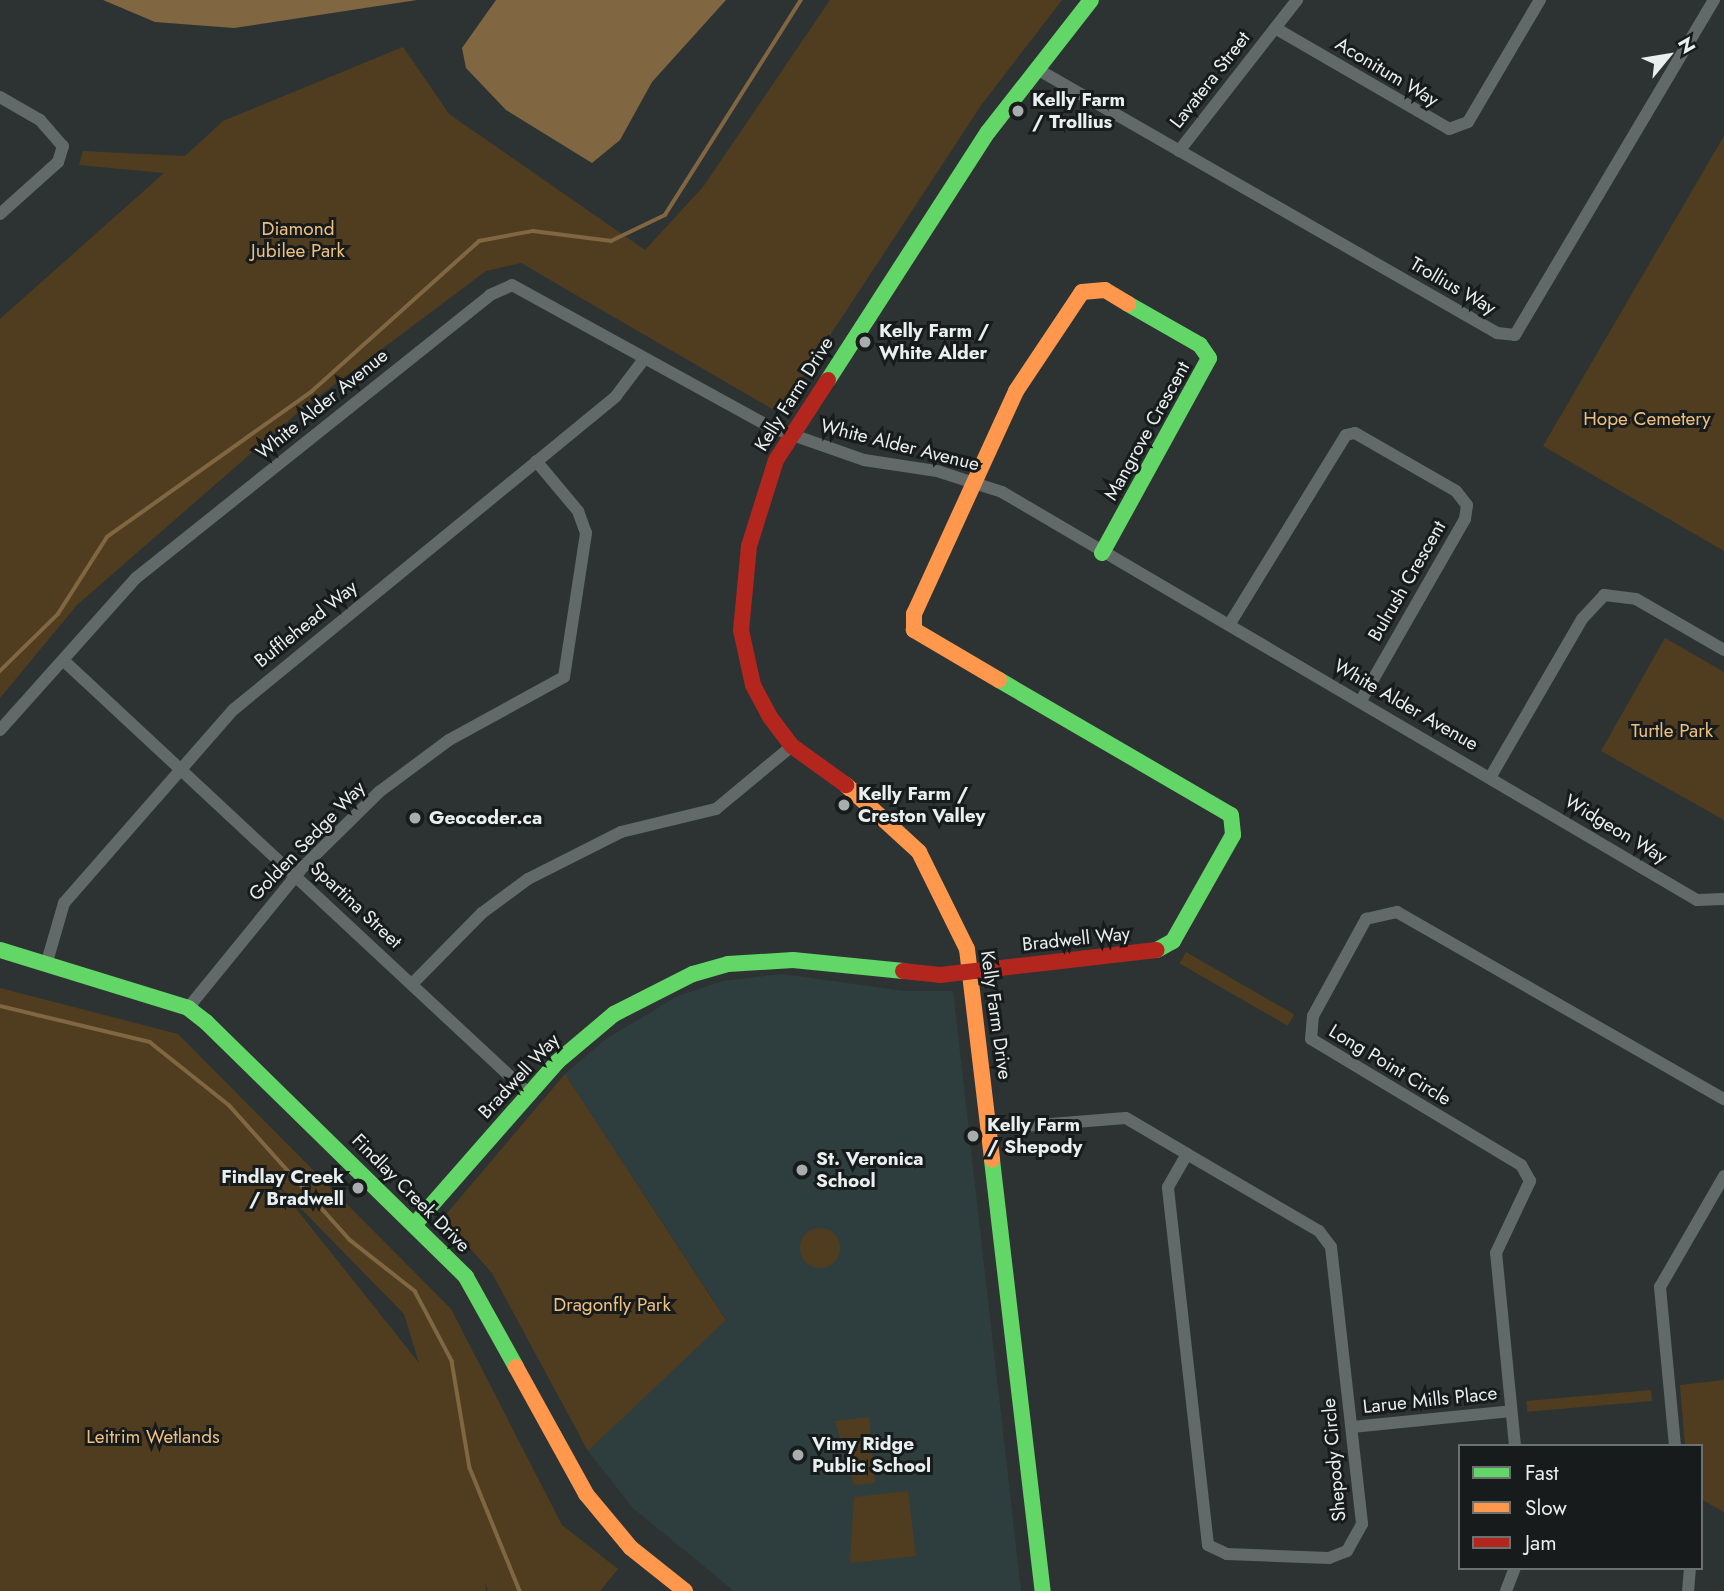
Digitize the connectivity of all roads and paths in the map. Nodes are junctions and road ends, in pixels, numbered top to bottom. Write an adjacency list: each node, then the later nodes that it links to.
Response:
1 (1091, 0): 6 (street, Kelly Farm Drive)
2 (1297, 0): 5 (street, Lavatera Street)
3 (1714, 0): 8 (street, Trollius Way)
4 (1534, 2): 5 (street, Aconitum Way)
5 (1275, 28): 8 (street, Lavatera Street)
6 (1037, 69): 8 (street, Trollius Way); 11 (street, Kelly Farm Drive)
7 (0, 97): 9 (street)
8 (1179, 151)
9 (0, 214)
10 (644, 359): 11 (street, White Alder Avenue); 12 (street, Bufflehead Way); 17 (street, White Alder Avenue)
11 (791, 436): 13 (street, White Alder Avenue); 20 (street, Kelly Farm Drive)
12 (536, 461): 21 (street, Bufflehead Way); 23 (street, Golden Sedge Way)
13 (975, 482): 14 (street, White Alder Avenue); 14 (street, Mangrove Crescent); 27 (street, Bradwell Way)
14 (1102, 553): 15 (street, White Alder Avenue)
15 (1229, 625): 18 (street, White Alder Avenue); 18 (street, Bulrush Crescent)
16 (1724, 650): 22 (street, White Alder Avenue)
17 (63, 660): 19 (street, White Alder Avenue); 21 (street, Spartina Street)
18 (1360, 702): 22 (street, White Alder Avenue)
19 (0, 730)
20 (792, 746): 27 (street, Kelly Farm Drive); 28 (street)
21 (178, 770): 23 (street, Spartina Street); 26 (street, Bufflehead Way)
22 (1491, 776): 24 (street, Widgeon Way)
23 (296, 876): 28 (street, Spartina Street); 29 (street, Golden Sedge Way)
24 (1724, 899)
25 (0, 950): 26 (street, Findlay Creek Drive)
26 (46, 965): 29 (street, Findlay Creek Drive)
27 (973, 972): 30 (street, Bradwell Way); 32 (street, Kelly Farm Drive)
28 (412, 984): 30 (street, Spartina Street)
29 (188, 1008): 35 (street, Findlay Creek Drive)
30 (528, 1094): 35 (street, Bradwell Way)
31 (1724, 1099): 36 (street, Long Point Circle)
32 (989, 1129): 33 (street, Shepody Circle); 43 (street, Kelly Farm Drive)
33 (1187, 1154): 37 (street, Shepody Circle); 37 (street, Shepody Circle)
34 (1722, 1183): 39 (street)
35 (414, 1225): 42 (street, Findlay Creek Drive)
36 (1511, 1411): 37 (street, Larue Mills Place); 38 (street, Long Point Circle)
37 (1352, 1427)
38 (1515, 1444)
39 (1675, 1444)
40 (1514, 1570): 44 (street)
41 (1689, 1570): 45 (street)
42 (685, 1591)
43 (1043, 1591)
44 (1506, 1591)
45 (1688, 1591)

